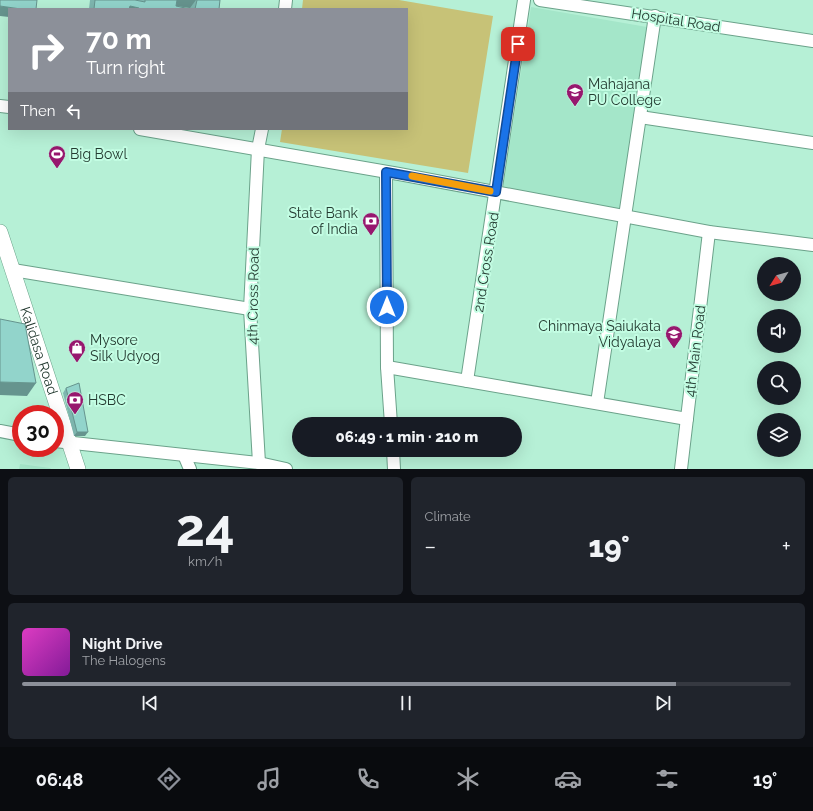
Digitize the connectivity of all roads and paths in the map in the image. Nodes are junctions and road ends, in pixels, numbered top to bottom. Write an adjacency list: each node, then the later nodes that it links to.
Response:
1 (524, 0): 11 (street, 2nd Cross Road)
2 (540, 0): 3 (street, Hospital Road)
3 (655, 16): 4 (street, Hospital Road); 5 (street)
4 (813, 41)
5 (640, 117): 8 (street); 12 (street)
6 (146, 130): 9 (street)
7 (262, 130): 9 (street, 4th Cross Road)
8 (813, 143)
9 (258, 149): 10 (street); 17 (street, 4th Cross Road)
10 (386, 172): 11 (street); 18 (street)
11 (496, 192): 12 (street); 19 (street, 2nd Cross Road)
12 (625, 216): 14 (street); 20 (street)
13 (0, 232): 16 (street, Kalidasa Road)
14 (709, 232): 15 (street); 23 (street, 4th Main Road)
15 (813, 245)
16 (13, 270): 17 (street); 21 (street, Kalidasa Road)
17 (250, 309): 30 (street, 4th Cross Road)
18 (387, 367): 19 (street); 22 (street)
19 (467, 381): 20 (street)
20 (597, 403): 23 (street)
21 (51, 405)
22 (391, 417)
23 (687, 419): 35 (street, 4th Main Road)
24 (0, 431): 25 (street)
25 (12, 433)
26 (64, 442): 28 (street)
27 (64, 445): 31 (street, Kalidasa Road)
28 (184, 455): 30 (street); 32 (street)
29 (393, 457): 34 (street)
30 (259, 464): 33 (street)
31 (78, 469)
32 (190, 469)
33 (286, 469)
34 (394, 469)
35 (681, 469)

